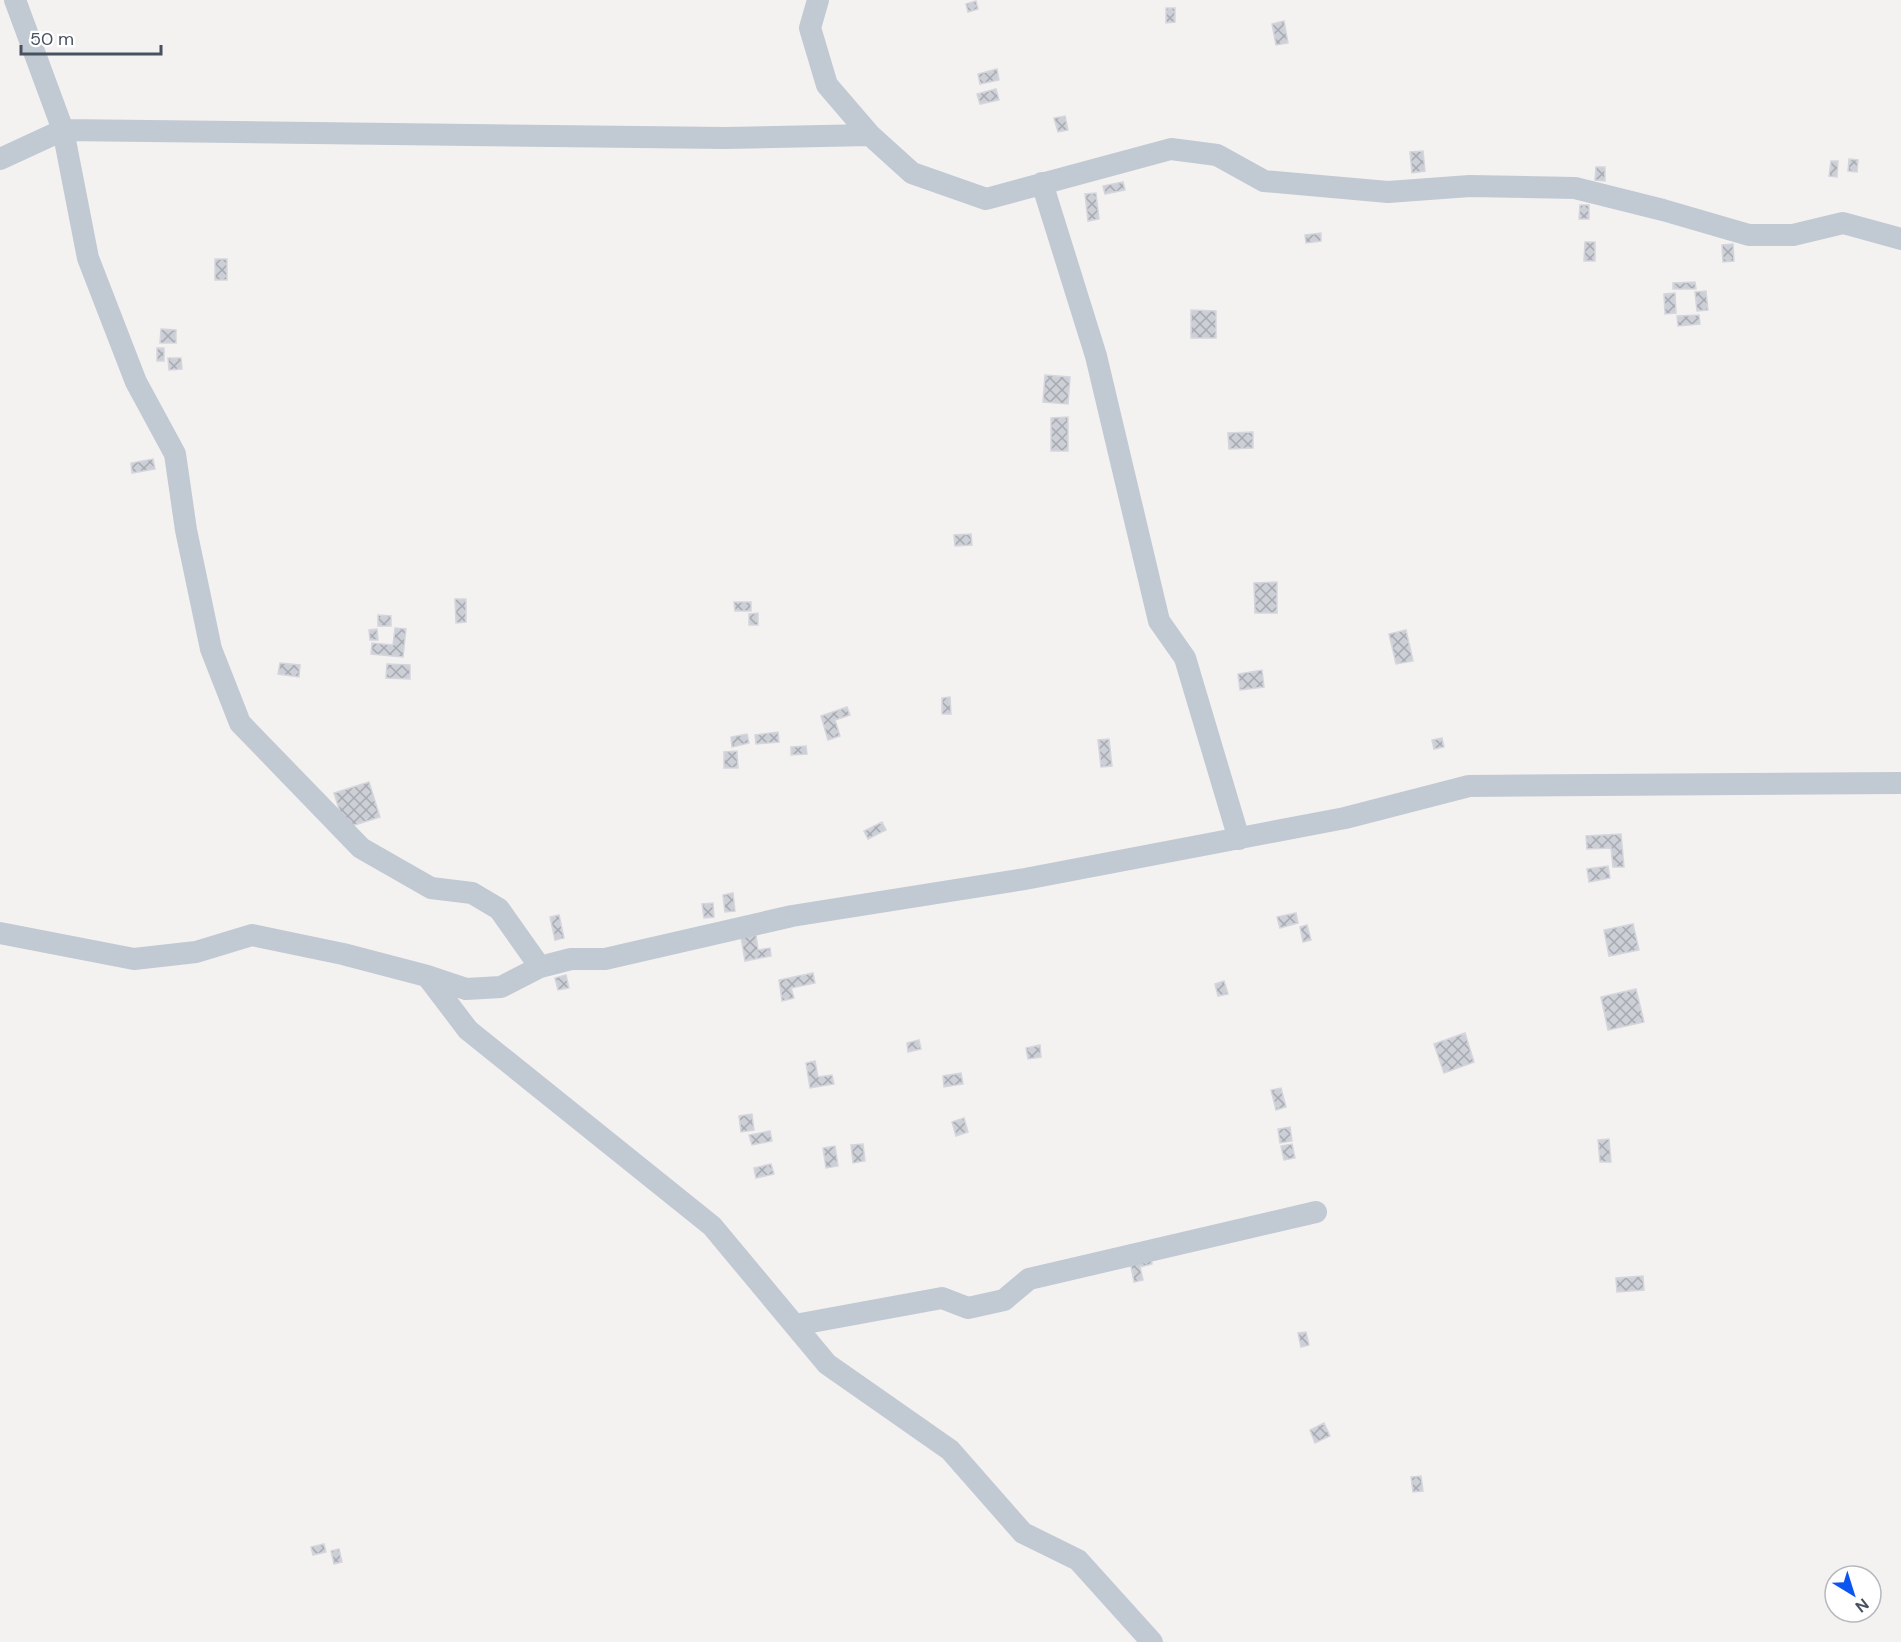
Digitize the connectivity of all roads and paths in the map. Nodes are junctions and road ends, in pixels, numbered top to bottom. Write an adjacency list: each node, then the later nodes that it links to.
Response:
1 (15, 0): 3 (street)
2 (818, 0): 4 (street)
3 (63, 130): 4 (street); 5 (street); 11 (street)
4 (870, 135): 6 (street)
5 (0, 159)
6 (1042, 183): 7 (street); 9 (street)
7 (1901, 239)
8 (1901, 783): 9 (street)
9 (1239, 839): 11 (street)
10 (0, 933): 12 (street)
11 (540, 967): 12 (street)
12 (427, 976): 14 (street)
13 (1316, 1212): 14 (street)
14 (795, 1325): 15 (street)
15 (1152, 1642)

